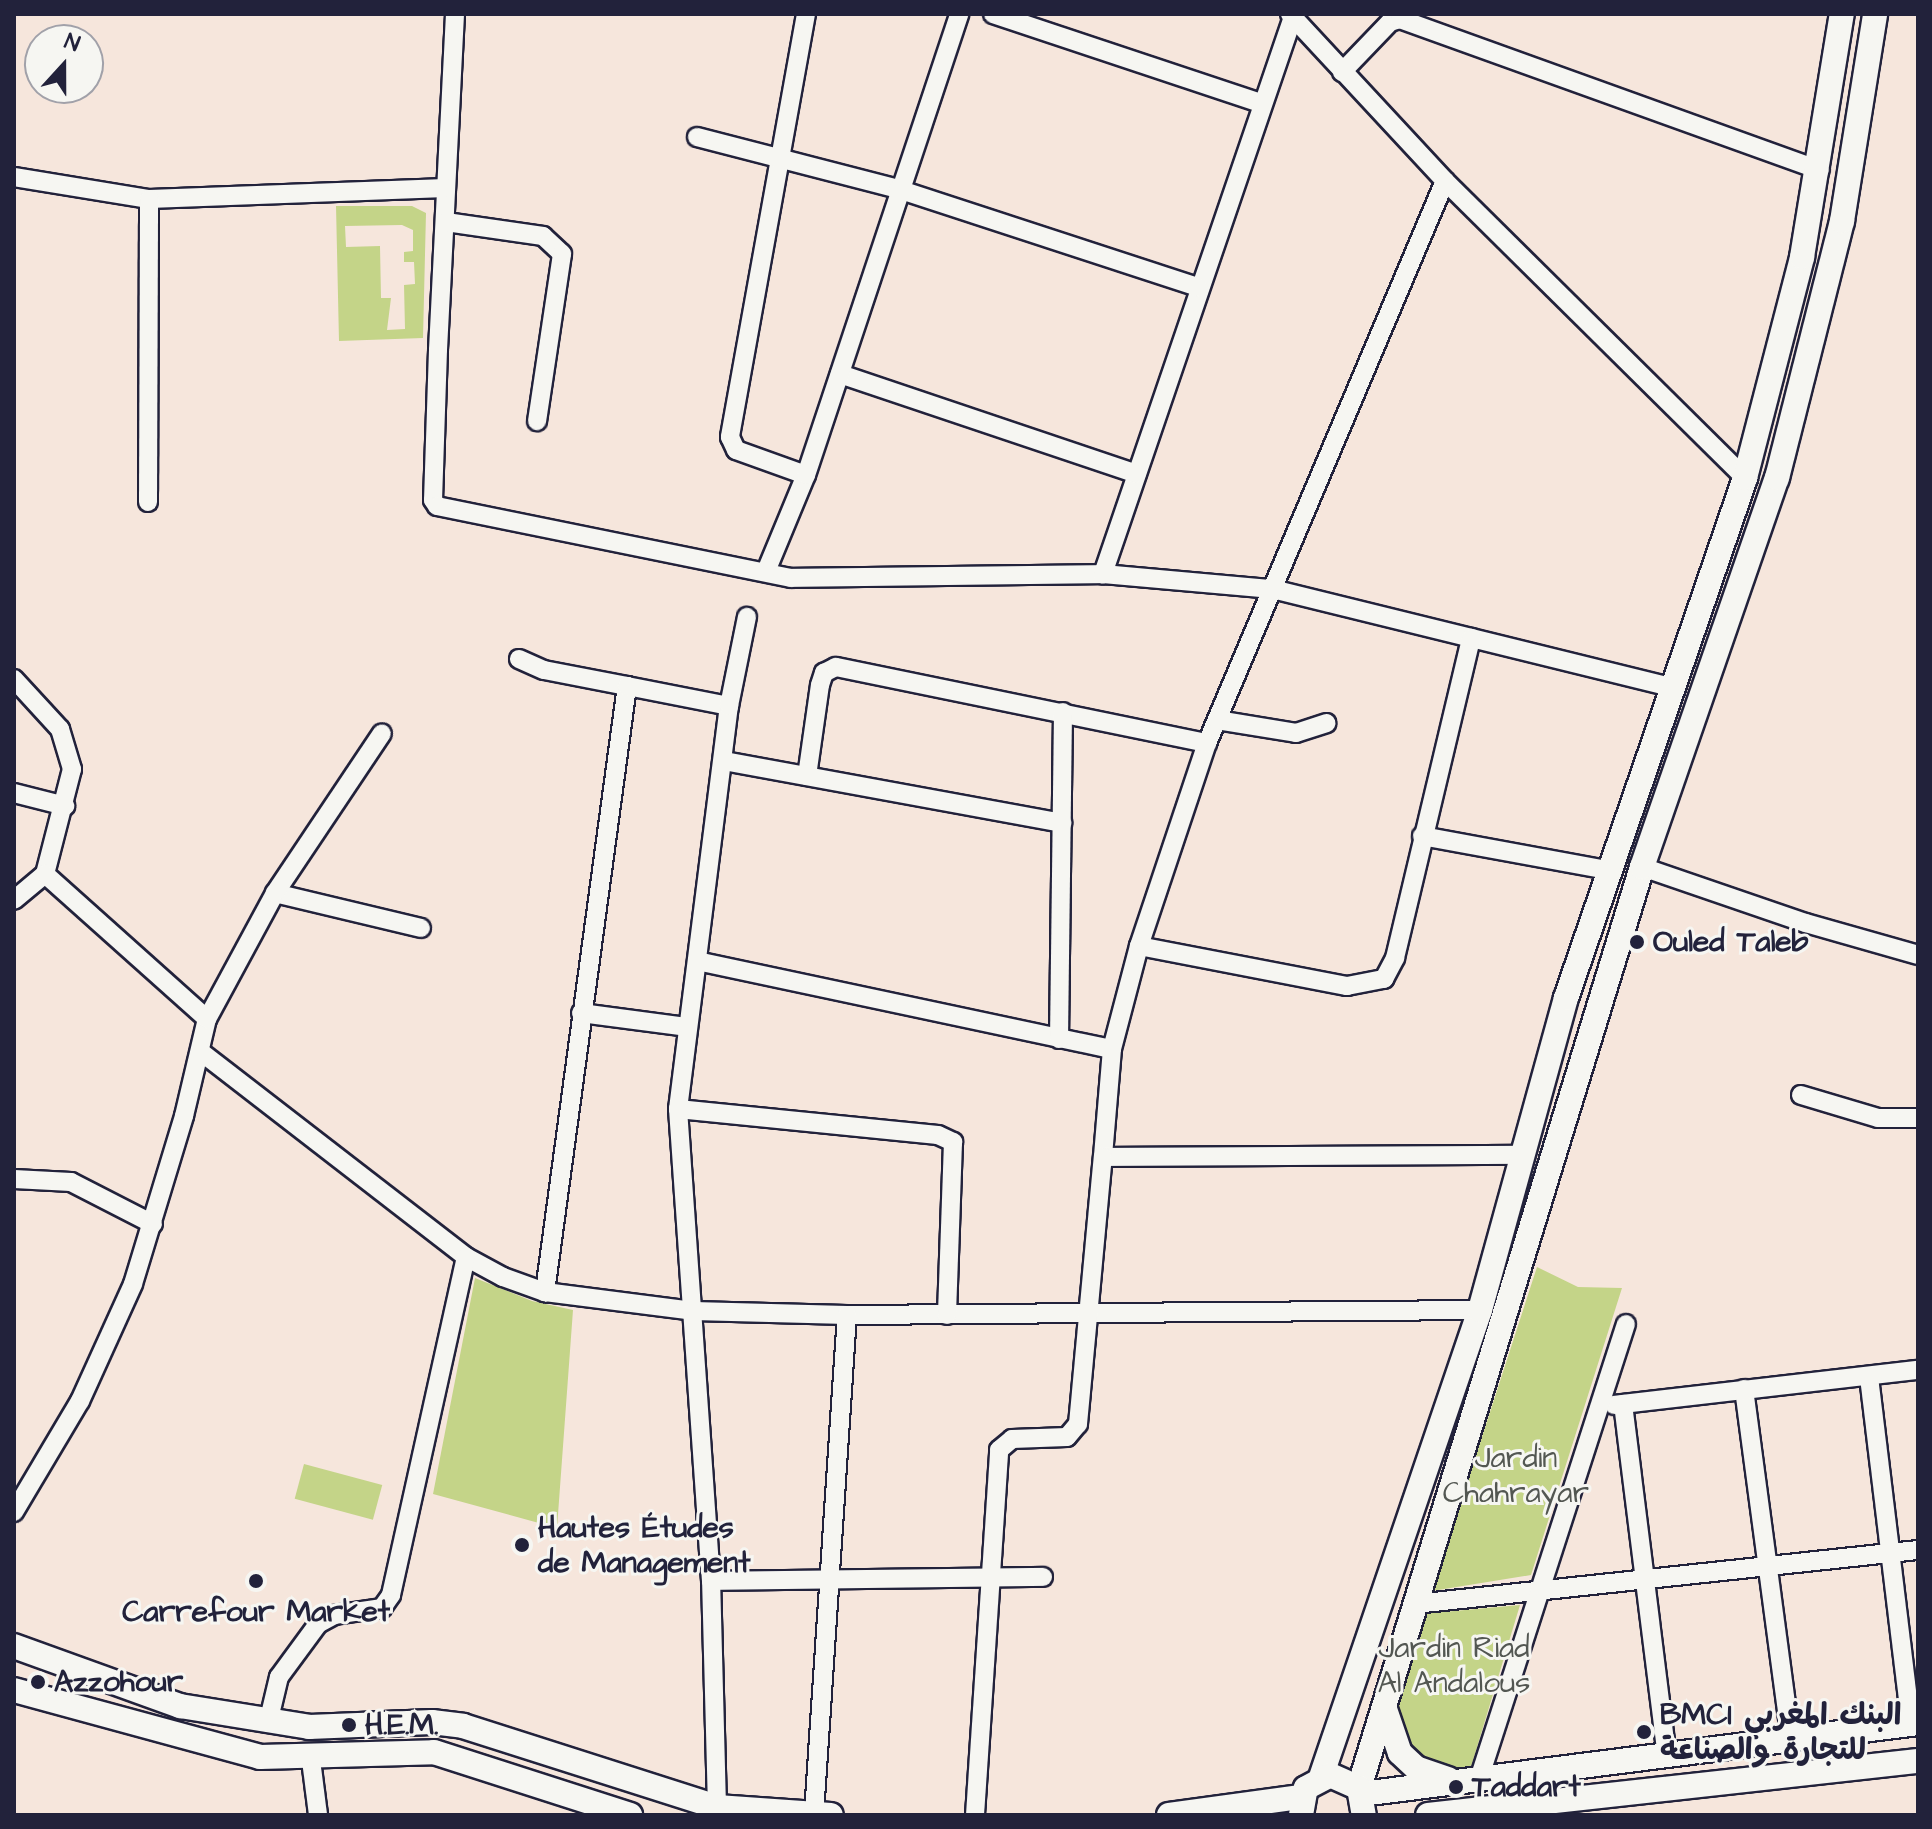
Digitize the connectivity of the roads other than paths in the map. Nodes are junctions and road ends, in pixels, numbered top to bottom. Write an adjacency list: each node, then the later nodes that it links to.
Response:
1 (455, 14): 15 (street)
2 (806, 14): 11 (street)
3 (959, 14): 16 (street)
4 (993, 14): 9 (street)
5 (1842, 14): 12 (main road)
6 (1875, 14): 47 (main road)
7 (1291, 16): 8 (street); 9 (street)
8 (1342, 72): 12 (street); 14 (street)
9 (1261, 103): 19 (street)
10 (697, 137): 11 (street)
11 (782, 159): 16 (street); 23 (street)
12 (1820, 170): 24 (main road)
13 (14, 177): 17 (street)
14 (1445, 181): 24 (street); 28 (street)
15 (446, 188): 17 (street); 18 (street)
16 (898, 189): 19 (street); 20 (street)
17 (149, 199): 25 (street)
18 (446, 222): 21 (street); 26 (street)
19 (1198, 287): 22 (street)
20 (840, 374): 22 (street); 23 (street)
21 (537, 421)
22 (1137, 474): 27 (street)
23 (806, 475): 26 (street)
24 (1745, 478): 34 (main road)
25 (148, 502)
26 (767, 569): 27 (street)
27 (1103, 574): 28 (street)
28 (1272, 589): 30 (street); 37 (street)
29 (747, 617): 35 (street)
30 (1471, 638): 34 (street); 46 (street)
31 (519, 659): 33 (street)
32 (14, 679): 44 (street)
33 (627, 686): 35 (street); 56 (street)
34 (1674, 688): 48 (main road)
35 (729, 706): 41 (street)
36 (1063, 712): 40 (street); 42 (street); 45 (street)
37 (1217, 720): 38 (street); 40 (street)
38 (1326, 723)
39 (382, 733): 50 (street)
40 (1207, 743): 53 (street)
41 (724, 761): 42 (street); 55 (street)
42 (807, 776): 45 (street)
43 (14, 793): 44 (street)
44 (65, 806): 49 (street)
45 (1062, 823): 59 (street)
46 (1422, 836): 48 (street); 53 (street)
47 (1642, 867): 54 (street); 92 (main road)
48 (1608, 870): 65 (main road)
49 (45, 874): 51 (street); 57 (street)
50 (275, 893): 52 (street); 57 (street)
51 (14, 900)
52 (421, 928)
53 (1139, 946): 60 (street)
54 (1918, 955)
55 (697, 961): 58 (street); 59 (street)
56 (581, 1013): 58 (street); 70 (street)
57 (207, 1019): 61 (street)
58 (688, 1027): 63 (street)
59 (1059, 1039): 60 (street)
60 (1112, 1049): 66 (street)
61 (201, 1052): 68 (street); 69 (street)
62 (1801, 1095): 64 (street)
63 (678, 1109): 72 (street); 75 (street)
64 (1918, 1118)
65 (1523, 1155): 66 (street); 71 (main road)
66 (1103, 1157): 73 (street)
67 (14, 1179): 68 (street)
68 (153, 1224): 82 (street)
69 (466, 1257): 70 (street); 96 (street)
70 (545, 1292): 72 (street)
71 (1480, 1310): 73 (street); 102 (main road)
72 (693, 1311): 74 (street); 90 (street)
73 (1087, 1313): 75 (street); 87 (street)
74 (847, 1315): 75 (street); 88 (street)
75 (947, 1315)
76 (1626, 1324): 81 (street)
77 (1918, 1370): 78 (street)
78 (1869, 1377): 79 (street); 84 (street)
79 (1744, 1389): 80 (street); 85 (street)
80 (1623, 1404): 81 (street); 89 (street)
81 (1599, 1406): 91 (street)
82 (14, 1512)
83 (1918, 1550): 84 (street)
84 (1894, 1554): 85 (street); 97 (street)
85 (1772, 1570): 89 (street); 98 (street)
86 (1043, 1577): 87 (street)
87 (989, 1578): 88 (street); 112 (street)
88 (828, 1580): 90 (street); 109 (street)
89 (1647, 1580): 91 (street); 99 (street)
90 (711, 1581): 107 (street)
91 (1537, 1590): 92 (street); 103 (street)
92 (1415, 1604): 95 (main road)
93 (14, 1646): 96 (main road)
94 (14, 1690): 100 (main road)
95 (1385, 1707): 104 (main road); 105 (main road)
96 (268, 1723): 107 (main road)
97 (1915, 1724): 98 (main road)
98 (1791, 1741): 99 (main road)
99 (1667, 1756): 103 (main road)
100 (311, 1760): 110 (street); 111 (main road)
101 (1918, 1761): 108 (main road)
102 (1321, 1777): 105 (main road); 106 (main road)
103 (1479, 1779): 104 (main road)
104 (1454, 1781): 105 (main road)
105 (1362, 1799)
106 (1301, 1806): 113 (main road)
107 (717, 1807): 109 (main road)
108 (1558, 1808): 114 (main road)
109 (822, 1814)
110 (318, 1815)
111 (630, 1815)
112 (975, 1815)
113 (1169, 1815)
114 (1428, 1815)

